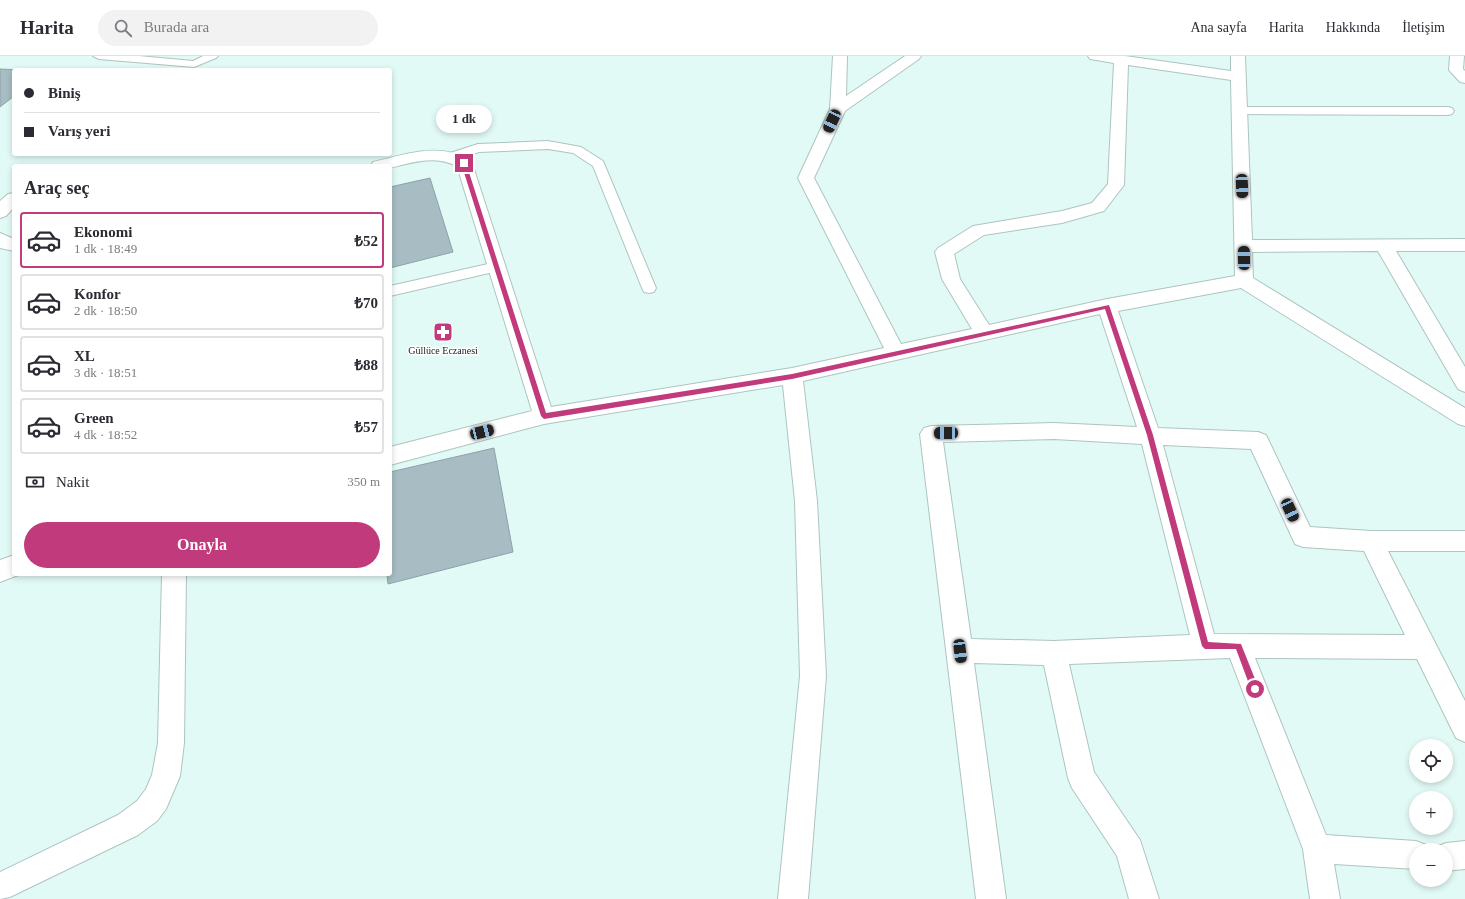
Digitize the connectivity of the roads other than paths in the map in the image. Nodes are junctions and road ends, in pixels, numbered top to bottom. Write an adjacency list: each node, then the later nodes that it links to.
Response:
1 (99, 56): 2 (lane)
2 (212, 56)
3 (840, 56): 11 (street)
4 (914, 56): 11 (street)
5 (1095, 56): 8 (street)
6 (1238, 56): 9 (street)
7 (1457, 56): 10 (street)
8 (1121, 60): 9 (street); 28 (street)
9 (1239, 77): 12 (street)
10 (1465, 79)
11 (838, 109): 29 (street)
12 (1240, 111): 13 (lane); 21 (street)
13 (1448, 111)
14 (451, 157): 15 (street); 23 (street); 25 (lane)
15 (388, 164)
16 (0, 187): 17 (street)
17 (12, 191)
18 (12, 200): 19 (street)
19 (0, 212)
20 (1465, 245): 22 (street)
21 (1244, 246): 22 (street); 24 (street)
22 (1383, 246): 31 (street)
23 (497, 267): 26 (lane); 32 (street)
24 (1244, 281): 27 (street); 33 (street)
25 (648, 288)
26 (392, 291)
27 (1107, 306): 28 (street); 34 (street)
28 (984, 333): 29 (street)
29 (896, 353): 30 (street)
30 (792, 376): 32 (street); 52 (street)
31 (1465, 384)
32 (544, 416): 35 (street)
33 (1465, 418)
34 (1150, 435): 37 (street); 41 (street); 44 (street)
35 (392, 455)
36 (1465, 540): 37 (street)
37 (1371, 541): 43 (street)
38 (12, 567): 39 (street)
39 (0, 571)
40 (174, 576): 51 (street)
41 (1205, 646): 42 (street); 45 (street)
42 (1238, 646): 43 (street); 47 (street)
43 (1424, 647): 46 (street)
44 (960, 651): 45 (street); 53 (street)
45 (1054, 653): 54 (street)
46 (1465, 729)
47 (1317, 849): 49 (street); 55 (street)
48 (1465, 854): 50 (street)
49 (1409, 855)
50 (1453, 857)
51 (0, 887)
52 (793, 899)
53 (991, 899)
54 (1144, 899)
55 (1325, 899)

